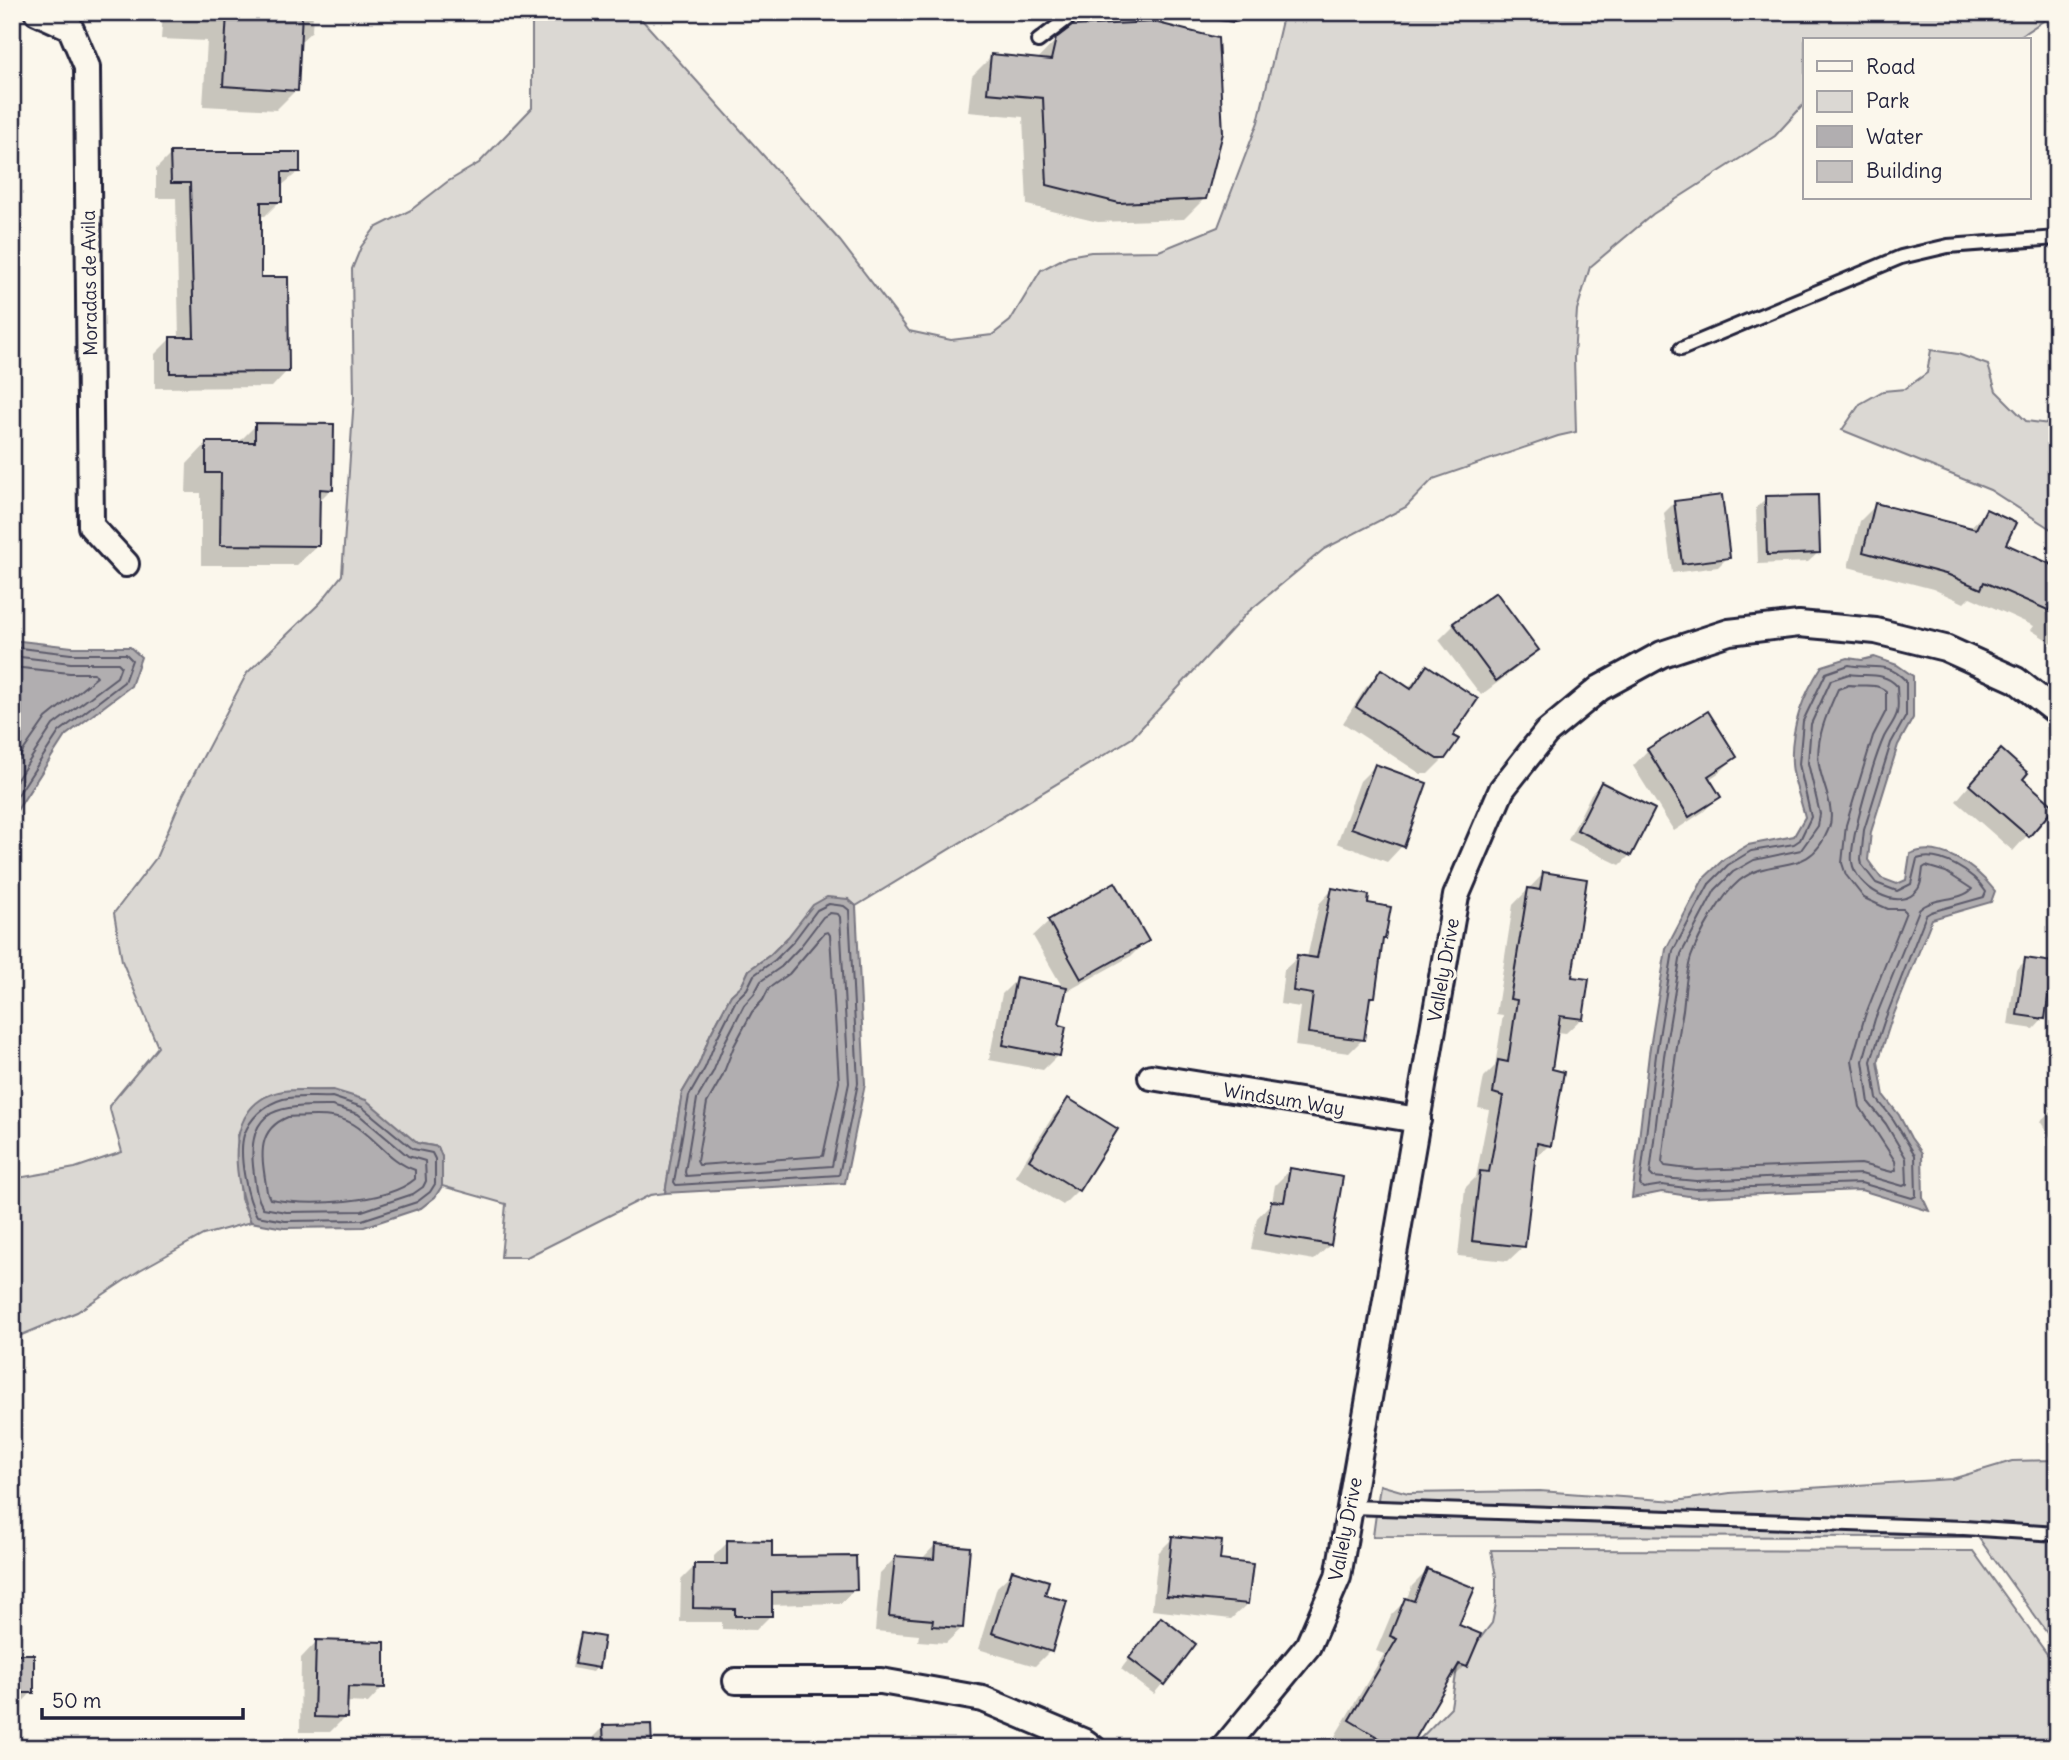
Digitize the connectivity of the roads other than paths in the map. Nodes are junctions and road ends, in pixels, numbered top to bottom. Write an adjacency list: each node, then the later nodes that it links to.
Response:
1 (37, 12): 8 (street, Moradas de Avila)
2 (1076, 12): 5 (lane)
3 (1220, 12): 4 (lane)
4 (1239, 12)
5 (1038, 41)
6 (2057, 238): 7 (lane)
7 (1681, 349)
8 (126, 564)
9 (2057, 712): 11 (street, Vallely Drive)
10 (1151, 1077): 11 (street, Windsum Way)
11 (1418, 1121): 12 (street, Vallely Drive)
12 (1350, 1507): 13 (lane); 16 (street, Vallely Drive)
13 (2057, 1534)
14 (736, 1681): 15 (street)
15 (1093, 1748)
16 (1224, 1748)

